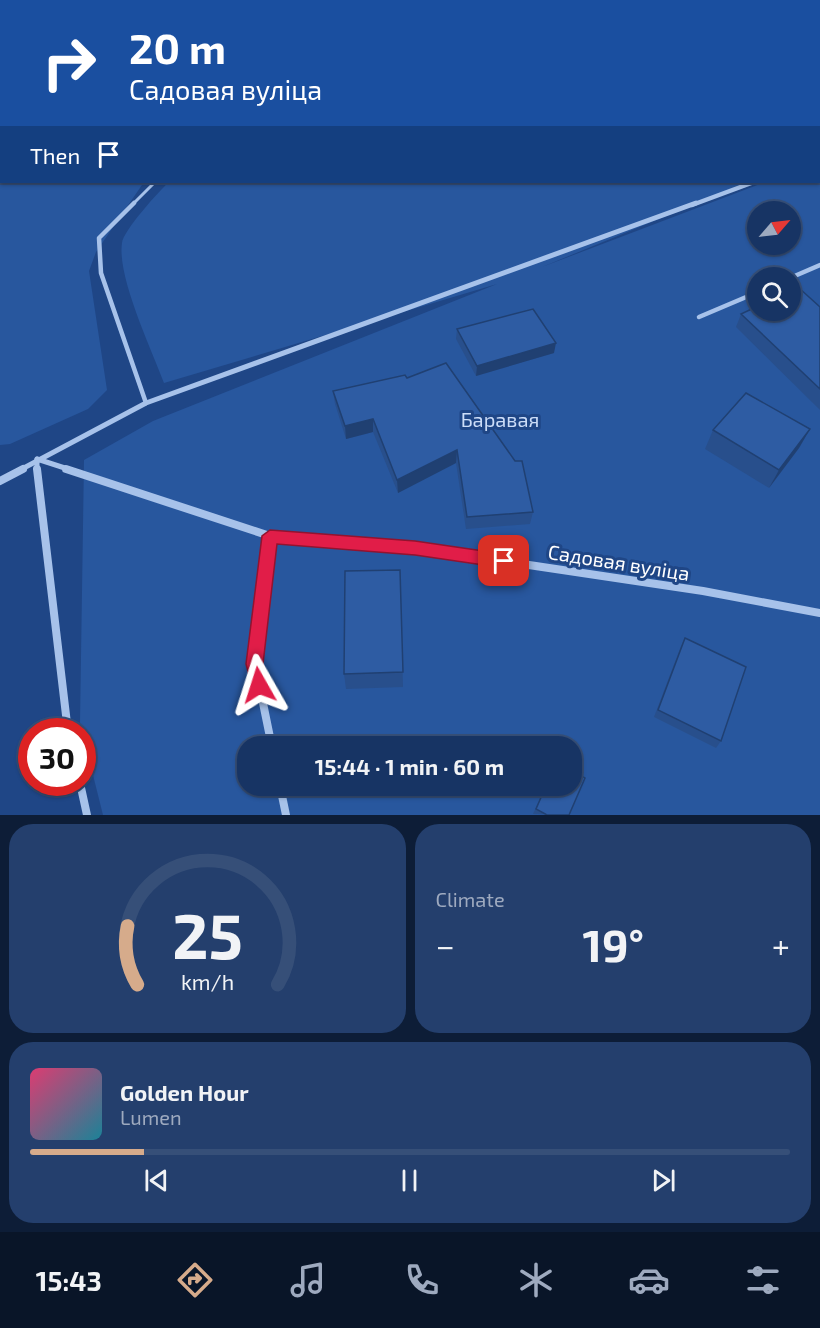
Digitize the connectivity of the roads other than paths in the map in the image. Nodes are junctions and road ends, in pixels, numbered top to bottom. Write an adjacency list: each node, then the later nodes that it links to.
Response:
1 (154, 183): 7 (lane)
2 (750, 183): 7 (street)
3 (820, 265): 4 (street)
4 (801, 273)
5 (747, 297): 6 (street)
6 (699, 317)
7 (146, 403): 8 (street)
8 (37, 459): 9 (street); 10 (street, Садовая вуліца); 12 (street)
9 (0, 481)
10 (270, 536): 11 (street, Садовая вуліца); 13 (street)
11 (820, 613)
12 (66, 718)
13 (270, 736)
14 (83, 796): 16 (street)
15 (282, 796): 17 (street)
16 (87, 815)
17 (286, 815)

